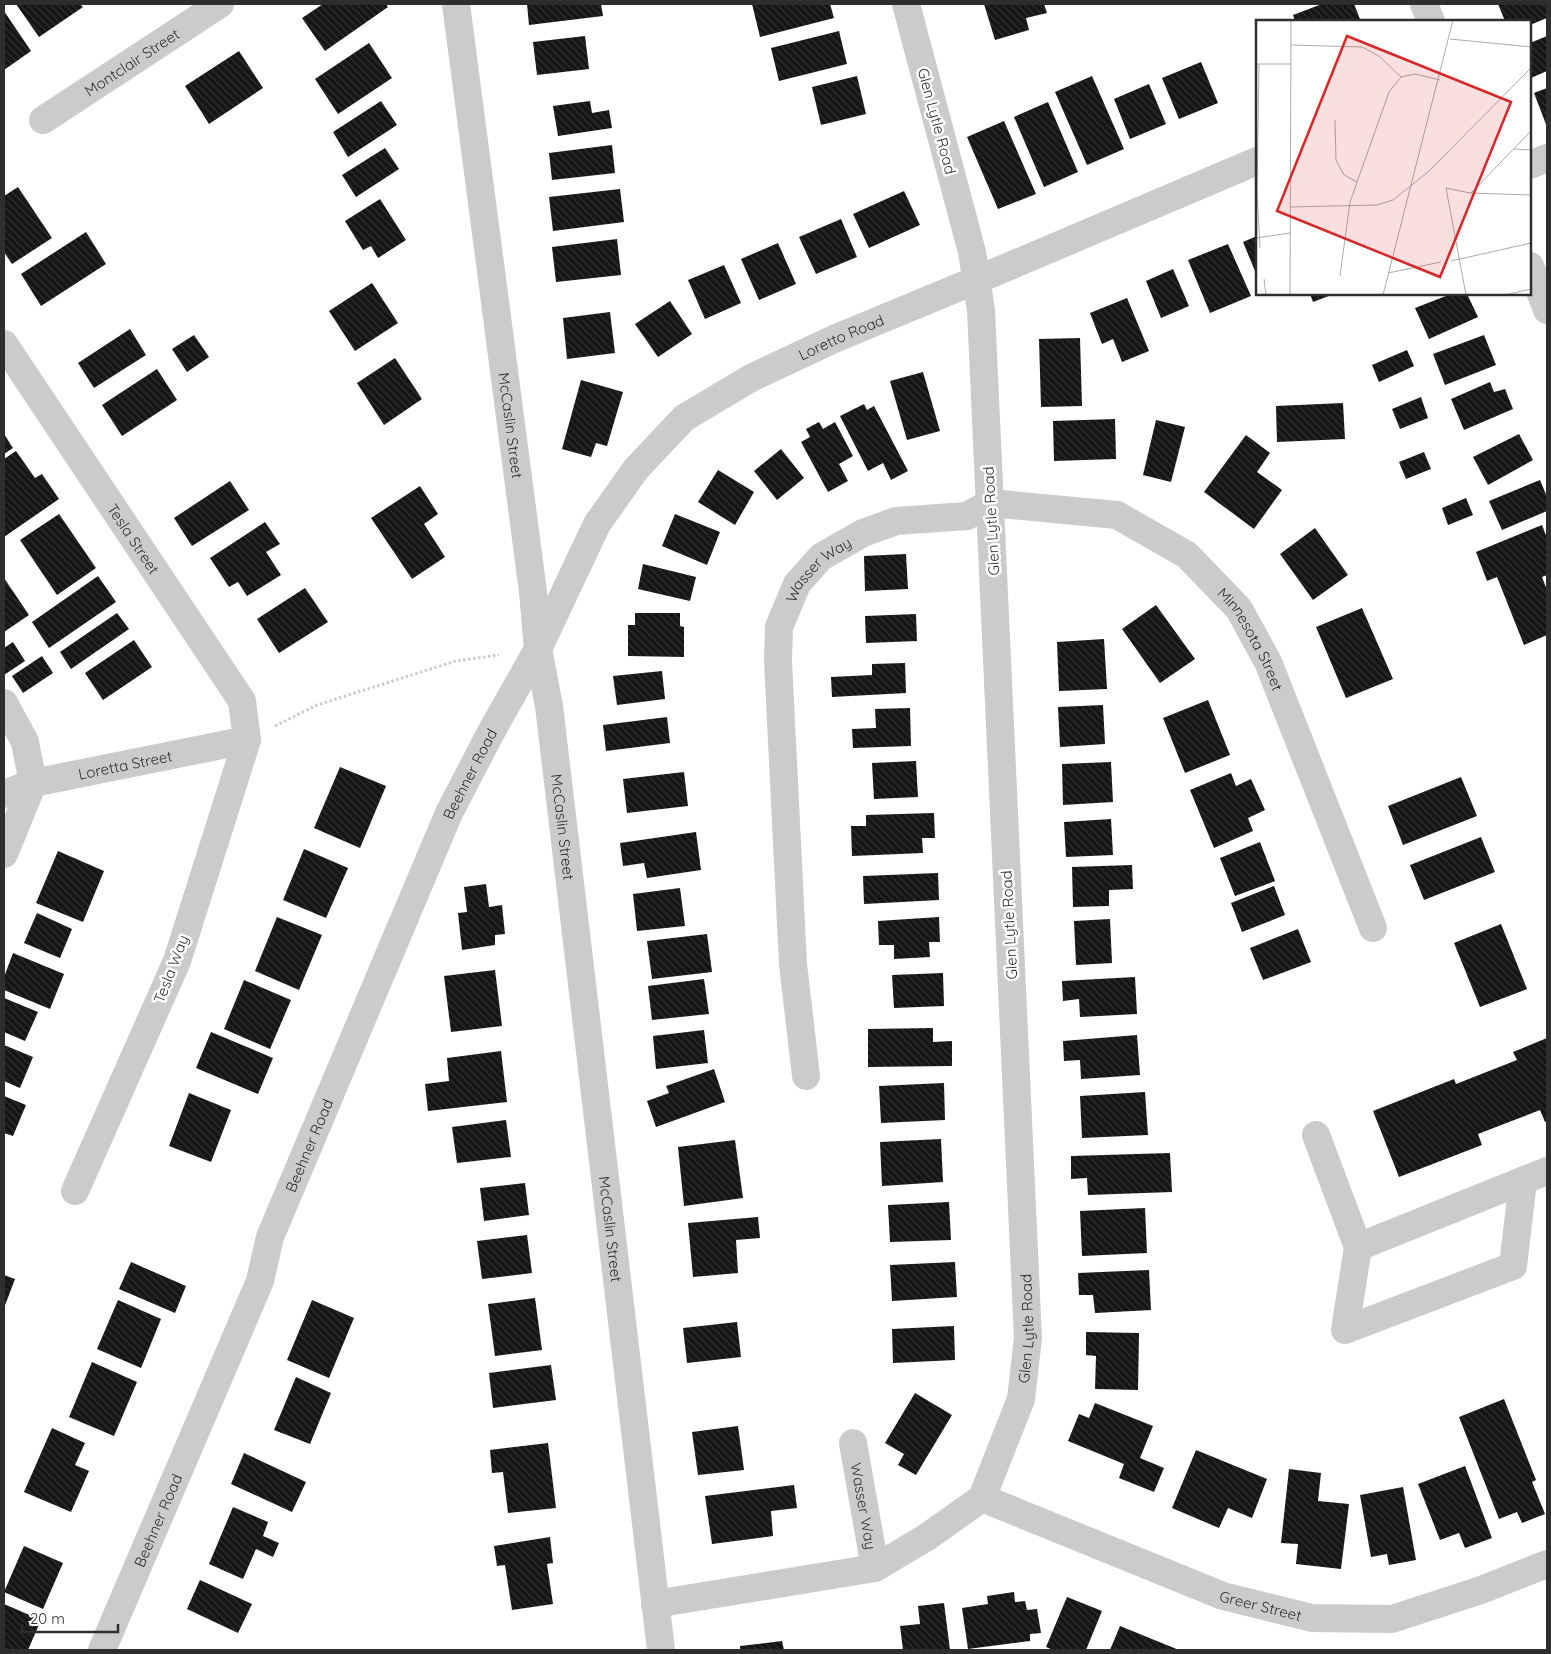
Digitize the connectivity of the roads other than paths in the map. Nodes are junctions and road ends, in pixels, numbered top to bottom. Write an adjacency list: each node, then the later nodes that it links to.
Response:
1 (220, 4): 6 (street, Montclair Street)
2 (456, 4): 15 (street, McCaslin Street)
3 (906, 4): 11 (street, Glen Lytle Road)
4 (1424, 4): 5 (street)
5 (1431, 20)
6 (43, 120)
7 (1547, 158): 9 (street)
8 (1256, 161): 11 (street, Loretto Road)
9 (1531, 165)
10 (1531, 269): 12 (street)
11 (976, 280): 14 (street, Glen Lytle Road); 15 (street, Loretto Road)
12 (1547, 310)
13 (4, 344): 17 (street, Tesla Street)
14 (990, 504): 21 (street, Minnesota Street); 22 (street, Wasser Way); 28 (street, Glen Lytle Road)
15 (538, 649): 31 (street, McCaslin Street); 32 (street, Beehner Road)
16 (4, 703): 18 (street)
17 (258, 734): 18 (street, Loretta Street); 25 (street, Tesla Way)
18 (33, 783): 19 (street, Loretta Street); 20 (street)
19 (4, 794)
20 (4, 854)
21 (1373, 928)
22 (806, 1076)
23 (1316, 1136): 26 (street)
24 (1535, 1176): 26 (street); 26 (street)
25 (75, 1191)
26 (1358, 1247)
27 (853, 1443): 30 (street, Wasser Way)
28 (982, 1498): 29 (street, Greer Street); 30 (street)
29 (1547, 1564)
30 (876, 1568): 31 (street)
31 (656, 1604): 33 (street, McCaslin Street)
32 (102, 1650)
33 (661, 1650)

